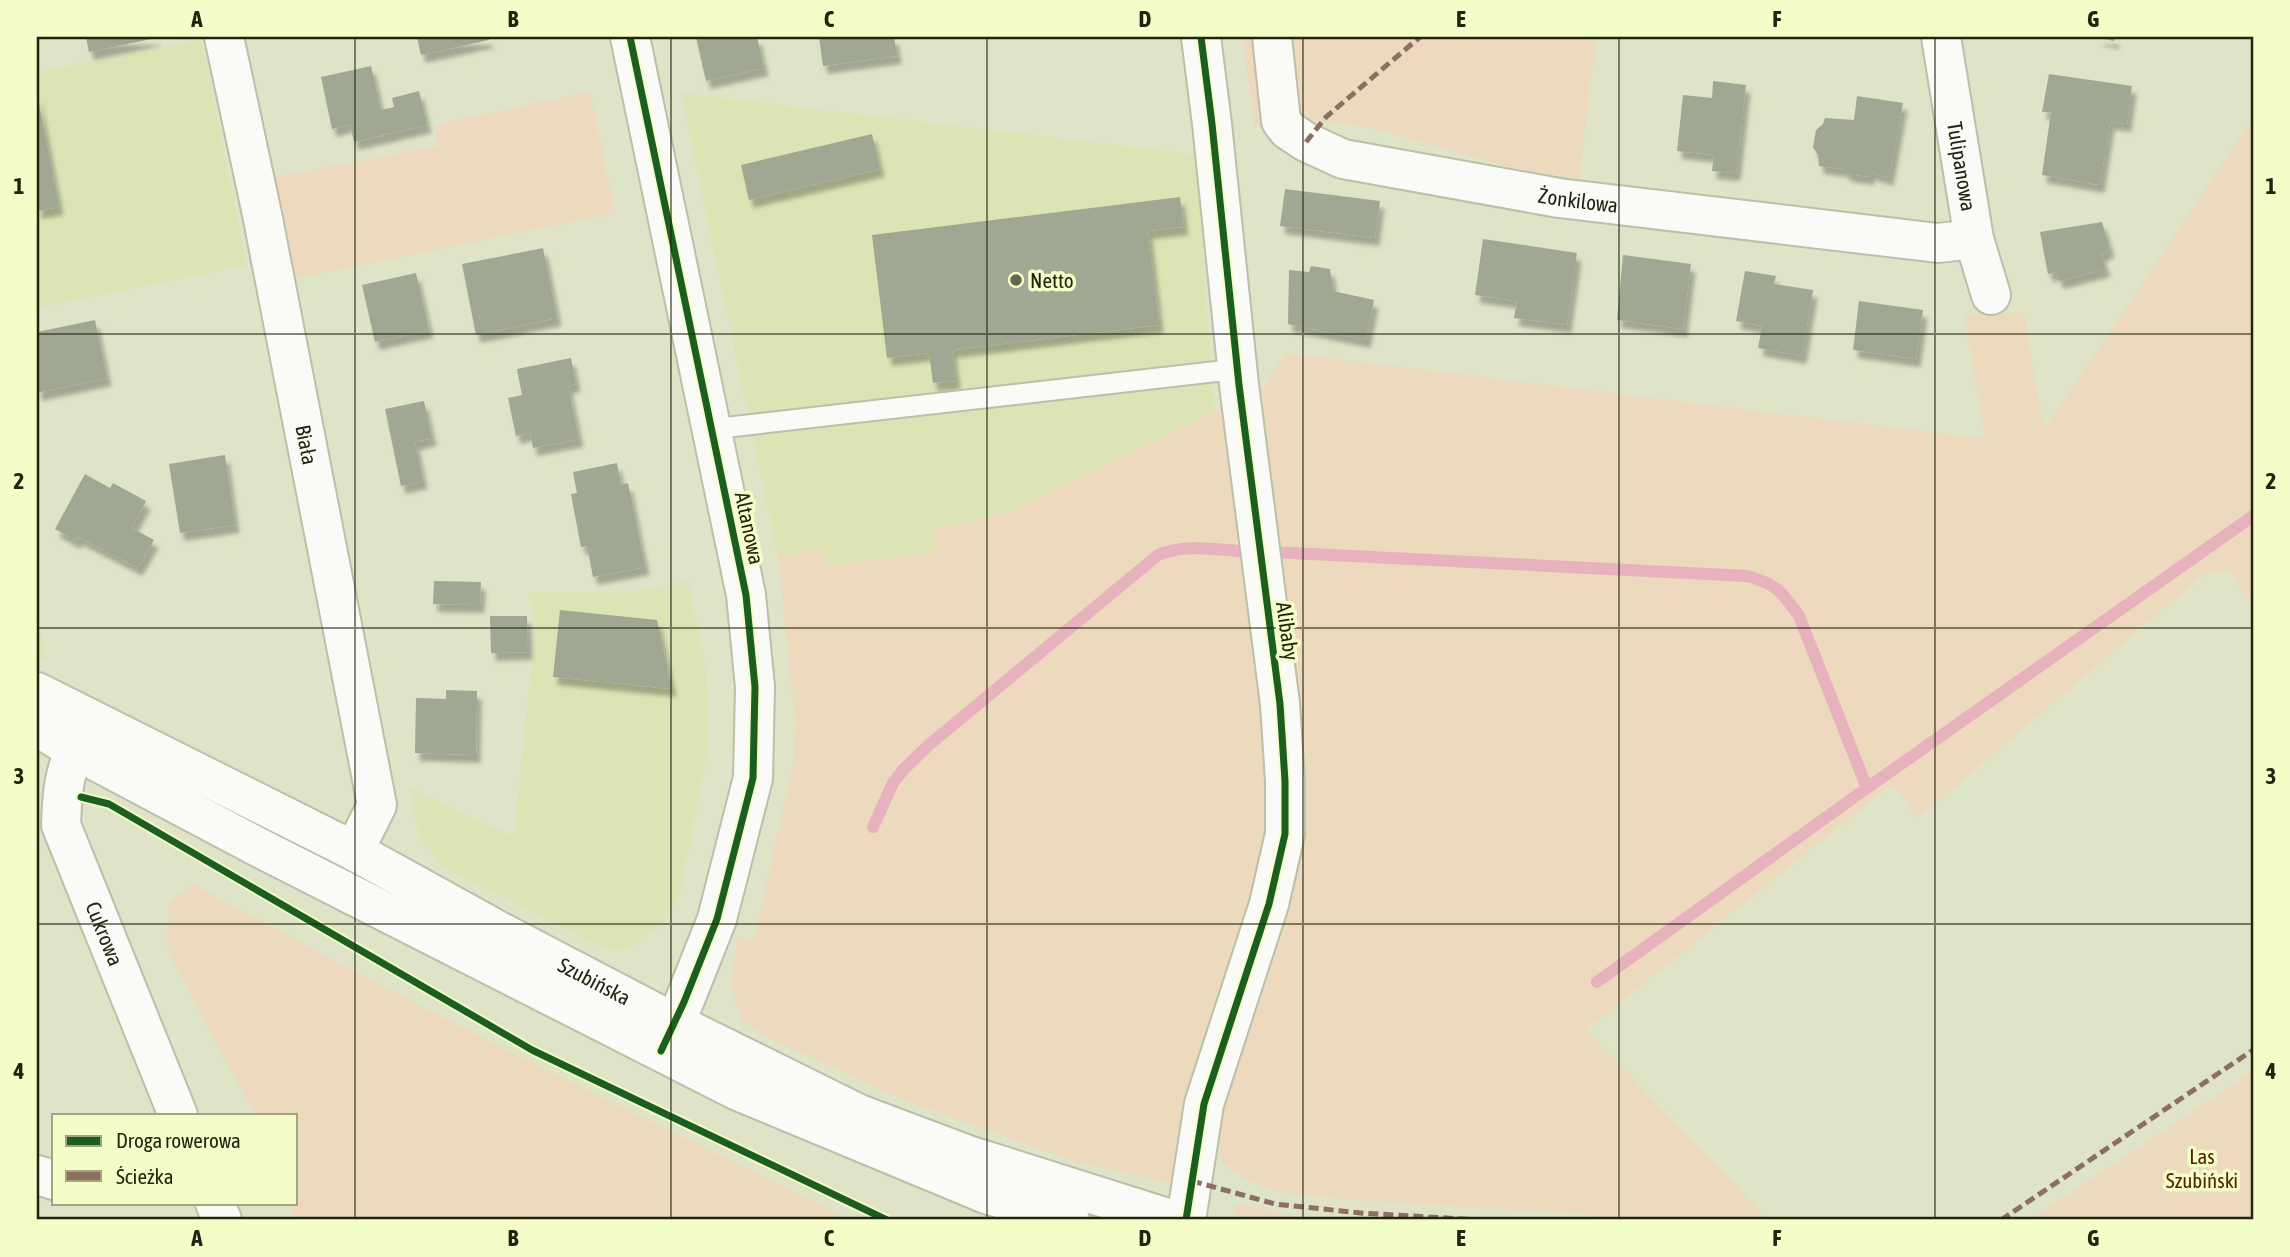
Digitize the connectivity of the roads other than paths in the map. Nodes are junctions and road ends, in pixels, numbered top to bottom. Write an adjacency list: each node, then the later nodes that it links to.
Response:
1 (224, 37): 13 (street, Biała)
2 (630, 37): 9 (street, Altanowa)
3 (1201, 37): 8 (street, Alibaby)
4 (1272, 37): 6 (street, Żonkilowa)
5 (1941, 37): 6 (street, Tulipanowa)
6 (1974, 239): 7 (street, Tulipanowa)
7 (1991, 295)
8 (1238, 369): 9 (lane); 18 (street, Alibaby)
9 (712, 429): 14 (street, Altanowa)
10 (37, 692): 13 (street, Szubińska)
11 (37, 727): 12 (street, Szubińska)
12 (75, 750): 14 (street, Szubińska); 15 (street, Cukrowa)
13 (354, 851): 14 (street, Szubińska)
14 (668, 1037): 16 (street, Szubińska); 17 (street, Szubińska)
15 (178, 1114)
16 (1070, 1220)
17 (1174, 1220)
18 (1186, 1220)

